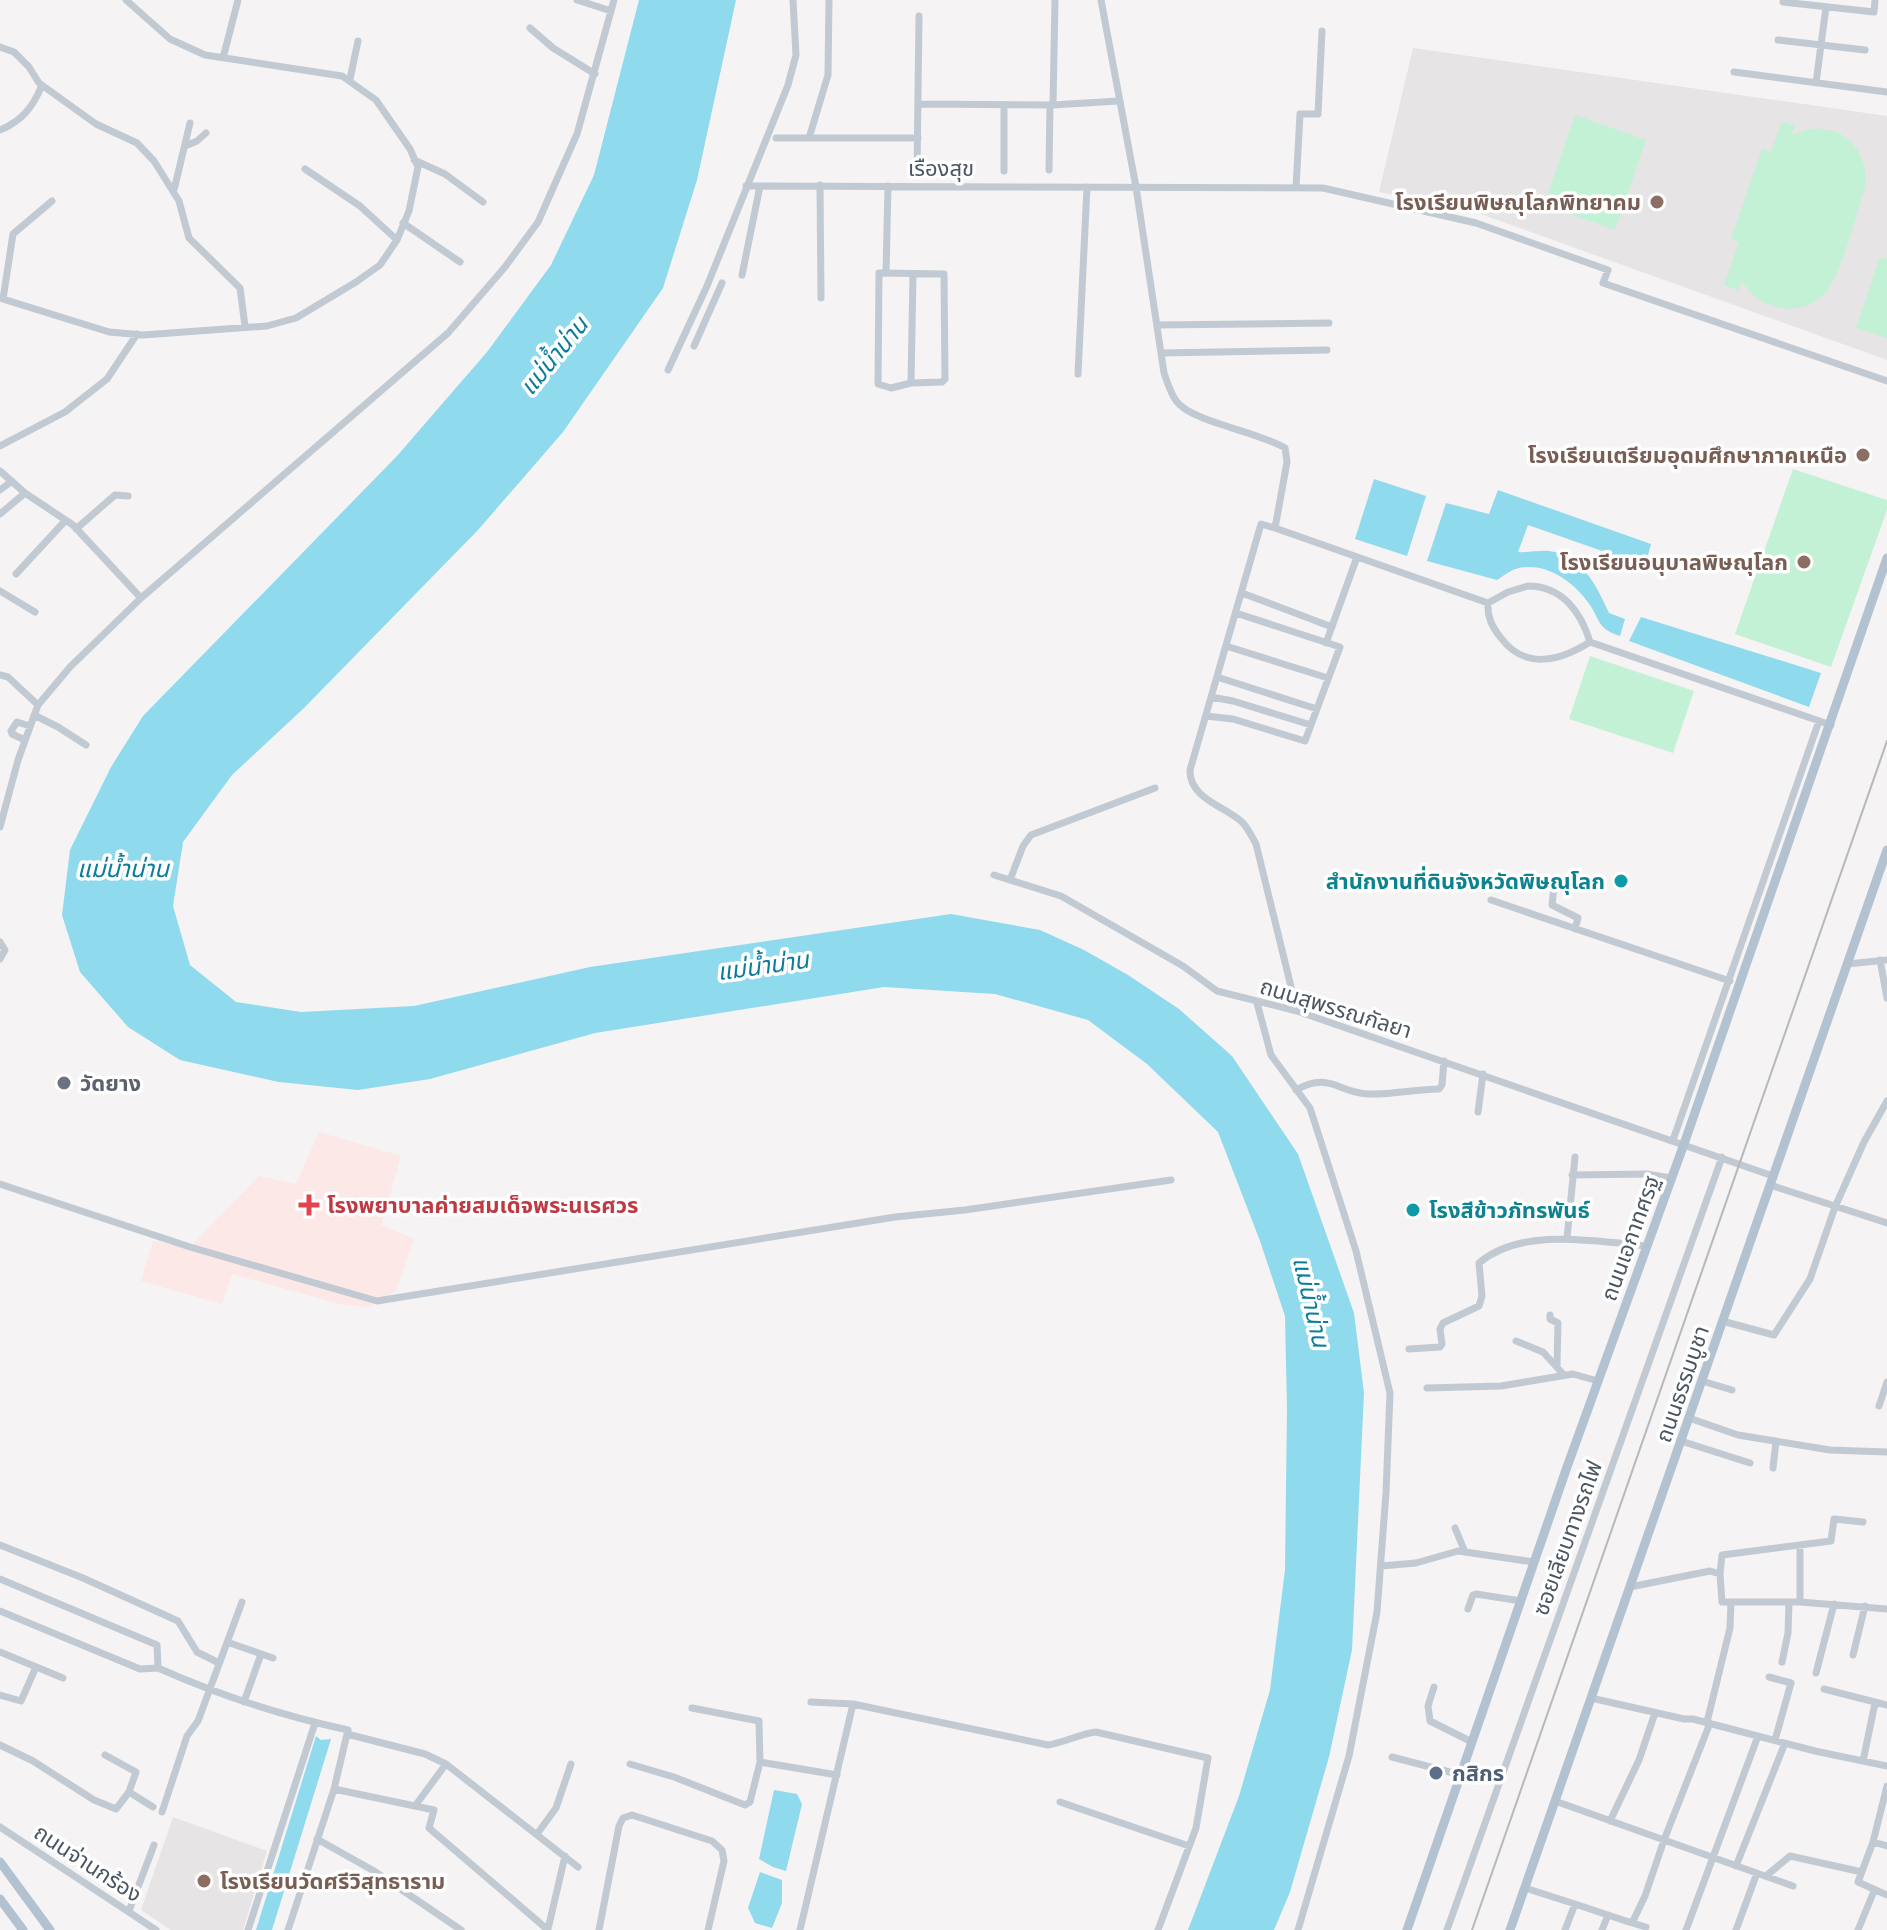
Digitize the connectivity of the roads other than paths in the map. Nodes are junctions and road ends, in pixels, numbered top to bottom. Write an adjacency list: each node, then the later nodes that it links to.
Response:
1 (126, 0): 13 (street)
2 (142, 0): 13 (street)
3 (238, 0): 23 (street)
4 (577, 0): 14 (street)
5 (614, 0): 14 (street)
6 (793, 0): 47 (street)
7 (829, 0): 38 (street)
8 (1055, 0): 33 (street)
9 (1101, 0): 30 (street)
10 (1875, 0): 12 (street)
11 (1783, 2): 12 (street)
12 (1826, 7): 20 (street)
13 (139, 11): 23 (street)
14 (611, 11): 25 (street)
15 (919, 16): 31 (street)
16 (530, 28): 25 (street)
17 (1322, 31): 52 (street)
18 (1778, 40): 20 (street)
19 (358, 41): 26 (street)
20 (1821, 45): 22 (street); 27 (street)
21 (0, 47): 28 (street)
22 (1865, 50)
23 (223, 58): 26 (street)
24 (1734, 72): 27 (street)
25 (595, 74): 93 (street)
26 (350, 79): 41 (street)
27 (1816, 83): 29 (street)
28 (42, 85): 35 (street); 53 (street)
29 (1887, 92)
30 (1118, 101): 33 (street); 51 (street)
31 (919, 104): 32 (street); 39 (street)
32 (1004, 105): 33 (street); 45 (street)
33 (1052, 105): 43 (street)
34 (190, 123): 40 (street)
35 (0, 130)
36 (206, 133): 40 (street)
37 (776, 138): 38 (street)
38 (809, 138): 39 (street)
39 (918, 138): 44 (street)
40 (185, 146): 53 (street)
41 (414, 160): 55 (street); 56 (street)
42 (305, 169): 57 (street)
43 (1049, 170)
44 (917, 171)
45 (1004, 171)
46 (820, 185): 48 (street, เรืองสุข); 49 (street, เรืองสุข); 65 (street)
47 (746, 186): 48 (street, เรืองสุข); 63 (street)
48 (760, 186): 61 (street)
49 (888, 186): 50 (street, เรืองสุข); 59 (street)
50 (1087, 187): 51 (street, เรืองสุข); 75 (street)
51 (1136, 187): 52 (street, เรืองสุข); 68 (street)
52 (1296, 188): 76 (street, เรืองสุข)
53 (174, 190): 69 (street)
54 (52, 201): 64 (street)
55 (483, 202)
56 (403, 223): 57 (street); 58 (street)
57 (397, 240): 69 (street)
58 (460, 262)
59 (886, 273): 60 (street); 77 (street)
60 (913, 274): 77 (street); 77 (street)
61 (742, 275)
62 (722, 283): 66 (street)
63 (703, 295): 66 (street); 74 (street)
64 (2, 298): 70 (street)
65 (821, 298)
66 (715, 300): 71 (street)
67 (1329, 323): 68 (street)
68 (1157, 325): 73 (street)
69 (245, 326): 70 (street)
70 (137, 334): 78 (street)
71 (694, 346)
72 (1327, 350): 73 (street)
73 (1161, 353): 86 (street)
74 (668, 370)
75 (1078, 374)
76 (1887, 381)
77 (911, 383)
78 (0, 446)
79 (0, 471): 80 (street)
80 (12, 481): 81 (street); 82 (street)
81 (0, 490)
82 (25, 493): 84 (street); 85 (street)
83 (128, 496): 87 (street)
84 (0, 514)
85 (65, 521): 87 (street); 90 (street)
86 (1275, 528): 88 (street); 92 (street)
87 (76, 529): 93 (street)
88 (1357, 557): 94 (street); 97 (street)
89 (1887, 558): 111 (main road, ถนนเอกาทศรฐ)
90 (16, 574)
91 (0, 591): 95 (street)
92 (1242, 593): 96 (street); 97 (street)
93 (141, 598): 105 (street)
94 (1488, 603): 98 (street); 98 (street)
95 (35, 612)
96 (1236, 613): 99 (street); 100 (street)
97 (1332, 627): 99 (street)
98 (1590, 642): 109 (street)
99 (1326, 643): 103 (street)
100 (1226, 646): 102 (street); 103 (street)
101 (0, 675): 105 (street)
102 (1217, 677): 104 (street); 106 (street)
103 (1328, 678): 106 (street)
104 (1211, 697): 108 (street); 110 (street)
105 (38, 705): 107 (street)
106 (1317, 709): 110 (street)
107 (34, 715): 112 (street); 114 (street)
108 (1206, 716): 110 (street); 133 (street)
109 (1819, 721): 111 (street); 129 (street)
110 (1311, 725)
111 (1831, 725): 130 (main road, ถนนเอกาทศรฐ)
112 (30, 726): 113 (street); 113 (street)
113 (25, 740): 116 (street)
114 (86, 745)
115 (0, 778): 116 (street)
116 (12, 780): 118 (street)
117 (1155, 788): 122 (street)
118 (0, 827)
119 (1887, 850): 128 (main road, ถนนธรรมบูชา)
120 (994, 875): 122 (street, ถนนสุพรรณกัลยา)
121 (1555, 878): 124 (street)
122 (1010, 880): 132 (street, ถนนสุพรรณกัลยา)
123 (1491, 900): 124 (street)
124 (1575, 929): 129 (street)
125 (0, 942): 126 (street)
126 (0, 959)
127 (1883, 960): 128 (street); 131 (street)
128 (1847, 964): 146 (main road, ถนนธรรมบูชา)
129 (1728, 980): 130 (street); 139 (street)
130 (1740, 984): 140 (main road, ถนนเอกาทศรฐ)
131 (1887, 998)
132 (1257, 1003): 133 (street, ถนนสุพรรณกัลยา); 136 (street)
133 (1297, 1011): 134 (street, ถนนสุพรรณกัลยา)
134 (1444, 1061): 135 (street, ถนนสุพรรณกัลยา); 136 (street)
135 (1483, 1074): 138 (street); 139 (street, ถนนสุพรรณกัลยา)
136 (1296, 1090): 177 (street)
137 (1887, 1101): 148 (street)
138 (1478, 1112)
139 (1673, 1140): 140 (street, ถนนสุพรรณกัลยา)
140 (1684, 1144): 142 (street, ถนนสุพรรณกัลยา); 144 (main road, ถนนเอกาทศรฐ)
141 (1575, 1157): 143 (street)
142 (1722, 1157): 146 (street, ถนนสุพรรณกัลยา); 280 (street, ซอยเลียบทางรถไฟ)
143 (1572, 1175): 144 (street); 150 (street)
144 (1671, 1178): 151 (main road, ถนนเอกาทศรฐ)
145 (1171, 1180): 147 (street)
146 (1772, 1181): 148 (street, ถนนสุพรรณกัลยา); 153 (main road, ถนนธรรมบูชา)
147 (0, 1184)
148 (1835, 1207): 149 (street, ถนนสุพรรณกัลยา); 153 (street)
149 (1887, 1223)
150 (1567, 1238): 151 (street); 155 (street)
151 (1646, 1246): 158 (main road, ถนนเอกาทศรฐ)
152 (1550, 1315): 156 (street)
153 (1722, 1321): 159 (main road, ถนนธรรมบูชา)
154 (1516, 1341): 156 (street)
155 (1409, 1349)
156 (1557, 1365): 157 (street)
157 (1564, 1375): 158 (street); 161 (street)
158 (1598, 1381): 176 (main road, ถนนเอกาทศรฐ)
159 (1702, 1381): 162 (street); 165 (main road, ถนนธรรมบูชา)
160 (1887, 1382): 163 (street)
161 (1427, 1388)
162 (1732, 1390)
163 (1885, 1393): 164 (street)
164 (1879, 1406)
165 (1689, 1418): 166 (main road, ถนนธรรมบูชา); 167 (street)
166 (1681, 1441): 169 (street); 180 (main road, ถนนธรรมบูชา)
167 (1776, 1441): 168 (street); 170 (street)
168 (1887, 1452)
169 (1750, 1463)
170 (1773, 1468)
171 (1863, 1522): 174 (street)
172 (1455, 1528): 175 (street)
173 (0, 1545): 197 (street)
174 (1800, 1545): 178 (street); 185 (street)
175 (1465, 1552): 176 (street); 177 (street)
176 (1534, 1562): 181 (main road, ถนนเอกาทศรฐ)
177 (1381, 1566): 278 (street)
178 (1720, 1574): 180 (street); 183 (street)
179 (0, 1579): 199 (street)
180 (1630, 1587): 207 (main road, ถนนธรรมบูชา)
181 (1521, 1601): 188 (street); 220 (main road, ถนนเอกาทศรฐ)
182 (242, 1602): 191 (street)
183 (1731, 1602): 184 (street); 216 (street)
184 (1789, 1602): 185 (street); 196 (street)
185 (1800, 1602): 186 (street)
186 (1834, 1604): 187 (street); 200 (street)
187 (1865, 1606): 189 (street); 194 (street)
188 (1468, 1609)
189 (1887, 1609)
190 (0, 1611): 199 (street)
191 (227, 1642): 193 (street); 197 (street)
192 (0, 1652): 198 (street)
193 (261, 1654): 195 (street); 208 (street)
194 (1853, 1655)
195 (273, 1658)
196 (1782, 1662)
197 (219, 1663): 205 (street)
198 (36, 1667): 202 (street); 206 (street)
199 (158, 1668): 205 (street)
200 (1816, 1673)
201 (1769, 1677): 219 (street)
202 (63, 1678)
203 (1434, 1687): 220 (street)
204 (1824, 1689): 210 (street)
205 (209, 1691): 208 (street); 240 (street)
206 (0, 1695)
207 (1591, 1698): 214 (street); 236 (main road, ถนนธรรมบูชา)
208 (244, 1702): 215 (street)
209 (811, 1702): 211 (street)
210 (1875, 1703): 212 (street); 225 (street)
211 (853, 1704): 231 (street); 248 (street)
212 (1887, 1705)
213 (692, 1708): 226 (street)
214 (1655, 1713): 216 (street); 241 (street)
215 (315, 1723): 217 (street); 270 (street)
216 (1709, 1723): 218 (street); 245 (street)
217 (347, 1732): 227 (street); 234 (street)
218 (1758, 1736): 219 (street); 251 (street)
219 (1775, 1740): 221 (street)
220 (1472, 1742): 232 (main road, ถนนเอกาทศรฐ)
221 (1785, 1743): 225 (street); 253 (street)
222 (0, 1745): 235 (street)
223 (105, 1755): 235 (street)
224 (1392, 1757): 232 (street)
225 (1863, 1761): 230 (street)
226 (760, 1762): 229 (street); 231 (street)
227 (446, 1764): 238 (street); 243 (street)
228 (571, 1764): 243 (street)
229 (630, 1764)
230 (1887, 1766)
231 (837, 1775): 276 (street)
232 (1461, 1775): 279 (main road, ถนนเอกาทศรฐ)
233 (1887, 1786): 246 (street)
234 (334, 1789): 238 (street); 244 (street)
235 (129, 1792): 239 (street)
236 (1555, 1801): 241 (street); 258 (main road, ถนนธรรมบูชา)
237 (1060, 1802): 248 (street)
238 (415, 1806): 273 (street)
239 (153, 1807)
240 (162, 1812)
241 (1610, 1821): 245 (street)
242 (0, 1827): 263 (street, ถนนจ่านกร้อง)
243 (537, 1834): 250 (street)
244 (317, 1839): 271 (street); 272 (street)
245 (1664, 1840): 251 (street); 265 (street)
246 (1873, 1842): 249 (street); 255 (street)
247 (154, 1845): 263 (street)
248 (1189, 1846): 277 (street)
249 (1887, 1846)
250 (565, 1856): 254 (street); 273 (street)
251 (1712, 1857): 253 (street); 284 (street)
252 (0, 1862): 268 (main road)
253 (1736, 1866): 256 (street)
254 (578, 1867)
255 (1862, 1872): 256 (street); 259 (street)
256 (1762, 1874): 257 (street); 285 (street)
257 (1793, 1886)
258 (1525, 1888): 262 (street); 281 (main road, ถนนธรรมบูชา)
259 (1874, 1891): 260 (street); 286 (street)
260 (1887, 1895)
261 (0, 1899): 267 (main road)
262 (1575, 1904): 264 (street); 282 (street)
263 (129, 1911): 269 (street, ถนนจ่านกร้อง)
264 (1608, 1915): 265 (street); 283 (street)
265 (1629, 1922): 266 (street)
266 (1646, 1927)
267 (22, 1929)
268 (50, 1930)
269 (156, 1930)
270 (248, 1930)
271 (288, 1930)
272 (461, 1930)
273 (548, 1930)
274 (599, 1930): 275 (street)
275 (708, 1930)
276 (800, 1930)
277 (1158, 1930)
278 (1298, 1930)
279 (1407, 1930)
280 (1447, 1930)
281 (1510, 1930)
282 (1565, 1930)
283 (1602, 1930)
284 (1686, 1930)
285 (1736, 1930)
286 (1858, 1930)

